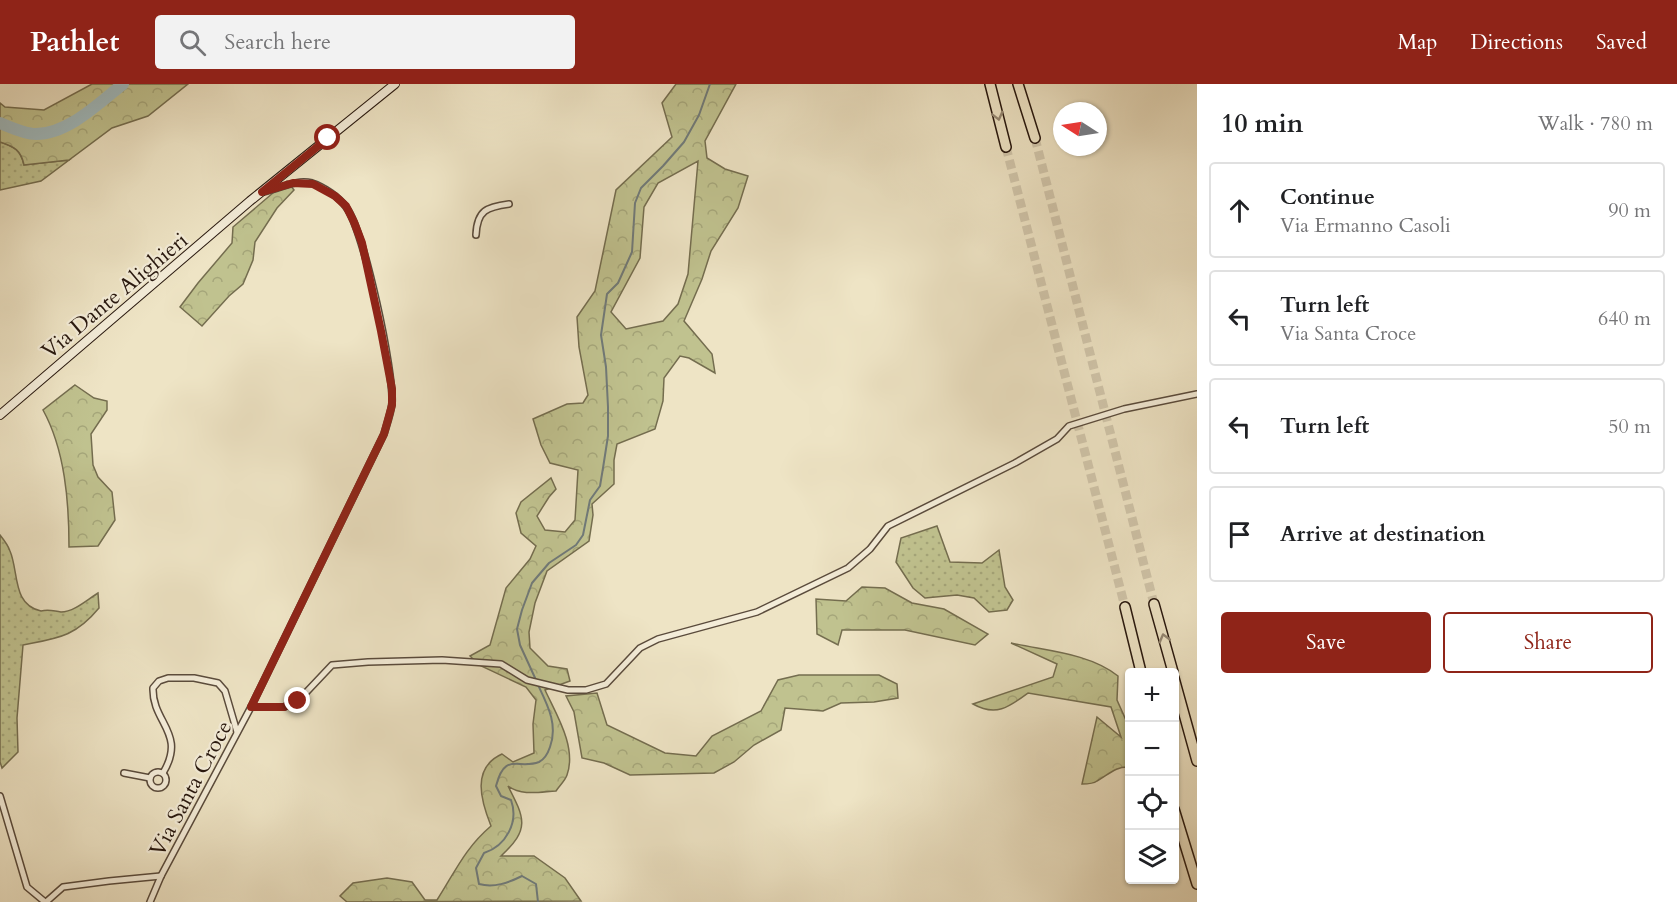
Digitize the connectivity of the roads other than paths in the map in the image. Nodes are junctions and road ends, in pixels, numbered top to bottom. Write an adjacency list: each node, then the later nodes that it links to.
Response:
1 (394, 84): 6 (main road, Via Dante Alighieri)
2 (990, 84): 5 (highway, one-way to 5)
3 (1018, 84): 4 (highway)
4 (1035, 138)
5 (1006, 147)
6 (262, 192): 10 (main road, Via Dante Alighieri); 16 (street, Via Santa Croce)
7 (509, 204): 8 (street)
8 (476, 235)
9 (1197, 394): 16 (street)
10 (0, 415)
11 (1155, 604): 14 (highway, one-way to 11)
12 (1125, 607): 13 (highway)
13 (1140, 668)
14 (1172, 668)
15 (1179, 696): 18 (highway)
16 (251, 707): 17 (street, Via Santa Croce)
17 (237, 732): 20 (street); 24 (street, Via Santa Croce)
18 (1197, 761)
19 (123, 773): 21 (street)
20 (163, 773): 21 (street); 21 (street)
21 (150, 778)
22 (0, 796): 28 (street)
23 (1179, 825): 26 (highway)
24 (161, 876): 25 (street); 27 (street, Via Santa Croce)
25 (150, 877): 27 (street); 28 (street)
26 (1197, 884)
27 (156, 887): 29 (street, Via Santa Croce)
28 (45, 902)
29 (150, 902)

